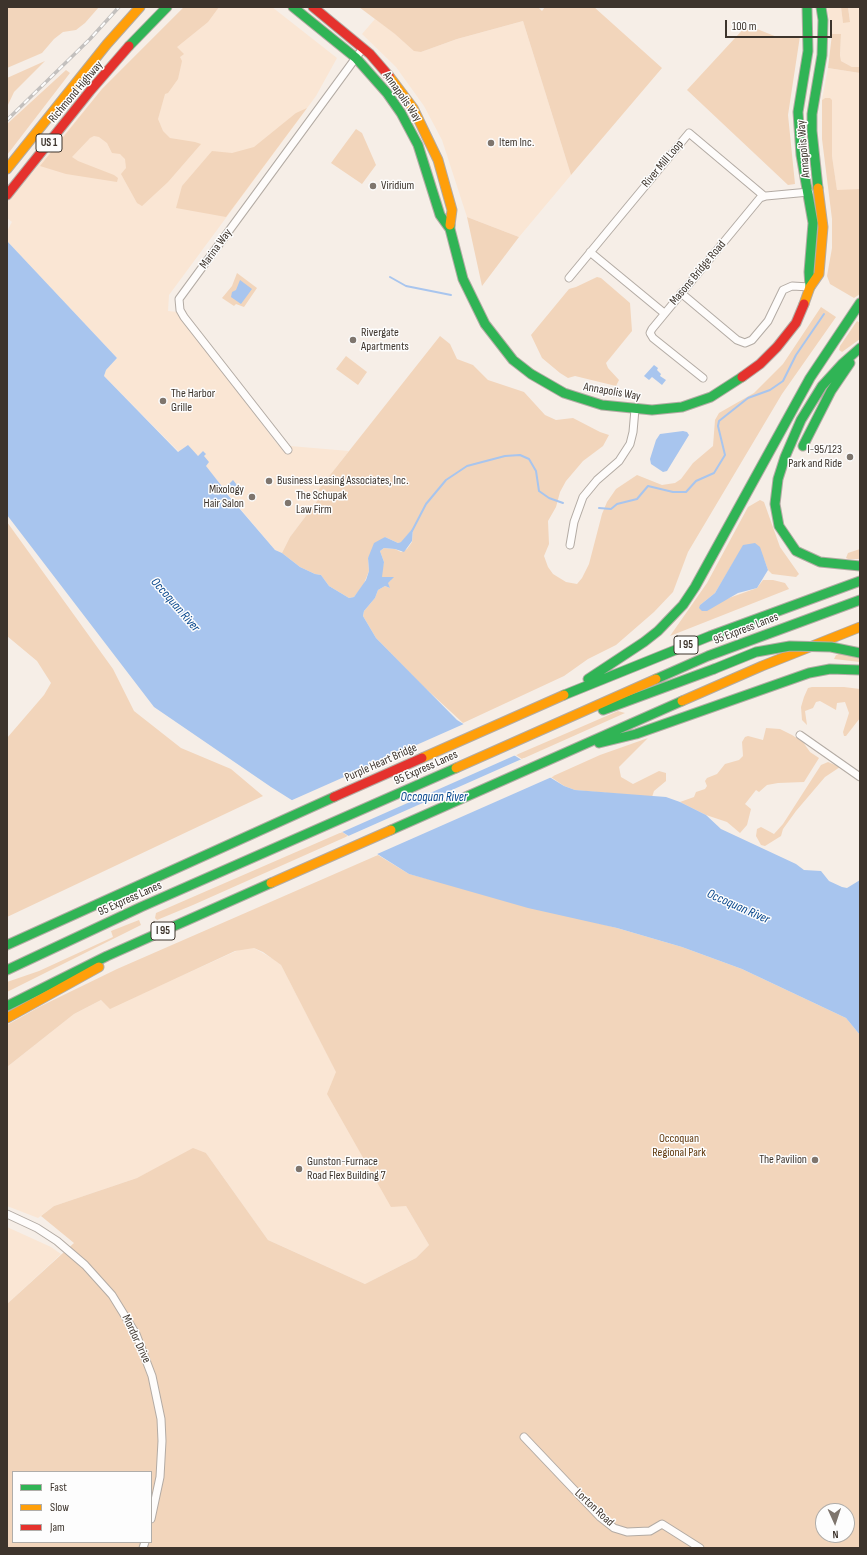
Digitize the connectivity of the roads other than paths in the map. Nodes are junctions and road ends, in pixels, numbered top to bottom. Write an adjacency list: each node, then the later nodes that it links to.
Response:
1 (140, 7): 11 (main road, Richmond Highway / US 1)
2 (167, 7): 13 (main road, Richmond Highway / US 1)
3 (293, 7): 10 (main road, Annapolis Way)
4 (313, 7): 9 (main road, Annapolis Way)
5 (807, 7): 8 (main road, Annapolis Way)
6 (821, 7): 7 (main road, Annapolis Way)
7 (823, 20): 8 (main road); 18 (main road, Annapolis Way)
8 (808, 21): 12 (main road, Annapolis Way)
9 (363, 48): 10 (street, Marina Way); 15 (main road, Annapolis Way)
10 (356, 58): 15 (main road, Annapolis Way); 26 (street, Marina Way)
11 (7, 169)
12 (809, 192): 14 (street); 18 (main road, Annapolis Way)
13 (7, 195)
14 (764, 196): 16 (street, River Mill Loop); 19 (street, Masons Bridge Road)
15 (450, 229): 24 (main road, Annapolis Way)
16 (590, 252): 17 (street, River Mill Loop); 21 (street)
17 (569, 278)
18 (810, 287): 19 (street); 24 (main road, Annapolis Way)
19 (681, 293): 21 (street, Masons Bridge Road)
20 (860, 303): 34 (main road)
21 (664, 314): 23 (street, Masons Bridge Road)
22 (859, 349): 25 (main road); 28 (main road)
23 (703, 378)
24 (635, 409): 27 (street)
25 (803, 446)
26 (288, 450)
27 (570, 545)
28 (860, 566)
29 (860, 581): 34 (main road, I 95)
30 (860, 600): 35 (main road, 95 Express Lanes)
31 (860, 627): 37 (main road, I 95)
32 (860, 652): 35 (main road, bridge)
33 (860, 670): 37 (main road)
34 (552, 700): 40 (main road, Purple Heart Bridge / I 95)
35 (543, 730): 41 (main road, 95 Express Lanes)
36 (800, 735): 38 (street)
37 (580, 747): 39 (main road, I 95)
38 (860, 777)
39 (139, 942): 42 (main road, I 95); 43 (main road)
40 (7, 945)
41 (7, 970)
42 (7, 1006)
43 (7, 1018)
44 (7, 1214): 46 (street, Mordor Drive)
45 (524, 1437): 47 (street, Lorton Road)
46 (152, 1514)
47 (700, 1548)

